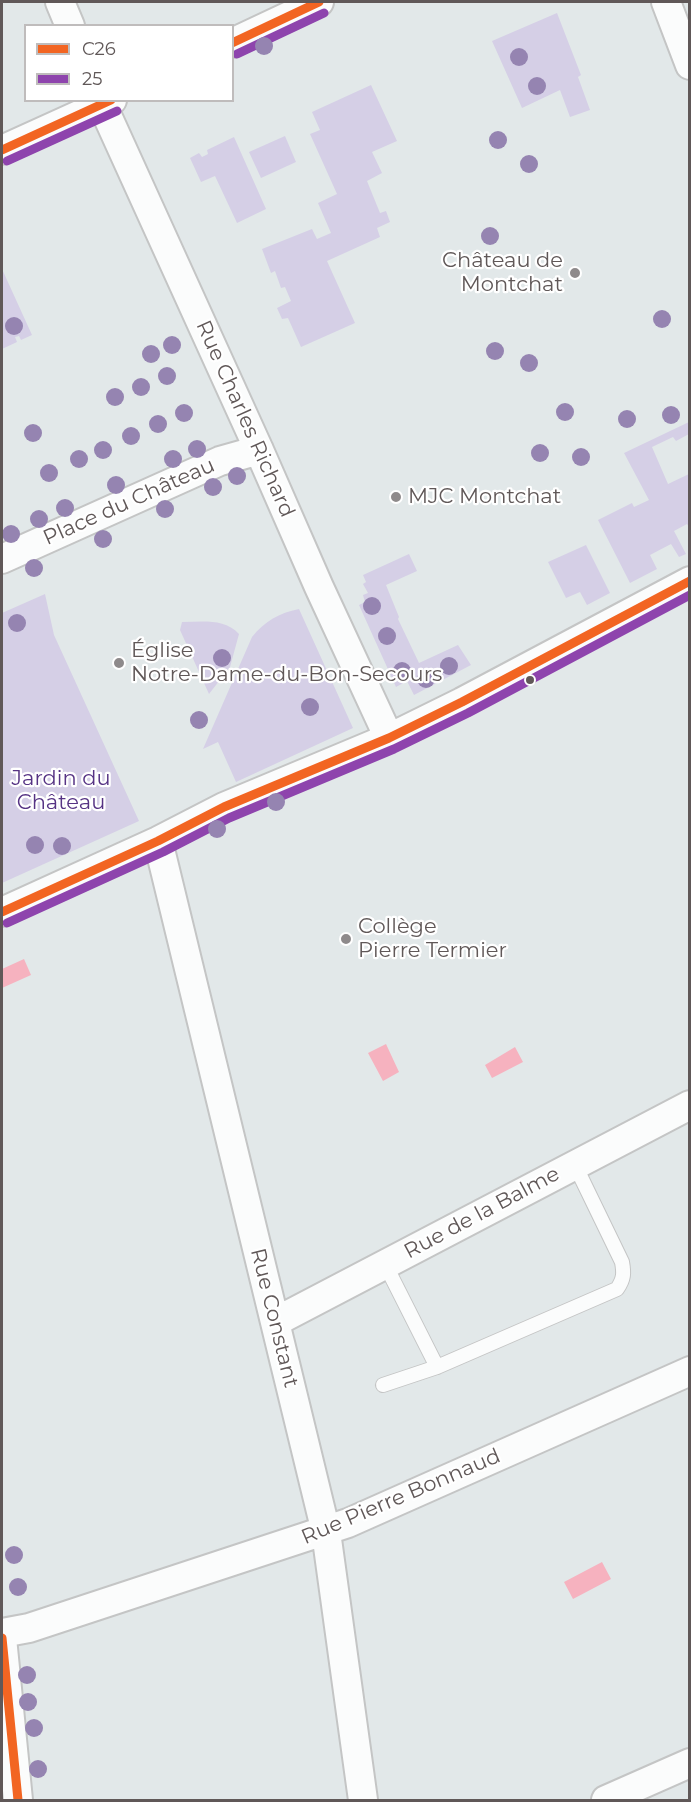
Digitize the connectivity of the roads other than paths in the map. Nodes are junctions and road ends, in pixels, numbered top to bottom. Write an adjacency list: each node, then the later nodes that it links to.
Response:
1 (60, 2): 4 (street)
2 (319, 2): 5 (street)
3 (666, 2): 6 (street)
4 (69, 24)
5 (234, 42)
6 (690, 65)
7 (105, 102): 8 (street); 9 (street, Rue Charles Richard)
8 (2, 150)
9 (259, 450): 10 (street, Place du Château); 12 (street, Rue Charles Richard)
10 (2, 559)
11 (690, 581): 12 (street)
12 (389, 738): 13 (street)
13 (158, 841): 14 (street); 18 (street, Rue Constant)
14 (2, 912)
15 (690, 1105): 16 (street, Rue de la Balme)
16 (575, 1165): 17 (street, Rue de la Balme); 19 (lane)
17 (385, 1264): 18 (street, Rue de la Balme); 19 (lane)
18 (275, 1322): 22 (street, Rue Constant)
19 (437, 1367): 21 (lane)
20 (690, 1371): 22 (street, Rue Pierre Bonnaud)
21 (383, 1385)
22 (326, 1532): 23 (street, Rue Pierre Bonnaud); 27 (street, Rue Constant)
23 (2, 1633)
24 (2, 1638): 26 (street)
25 (690, 1763): 28 (street)
26 (18, 1800)
27 (363, 1800)
28 (606, 1800)

